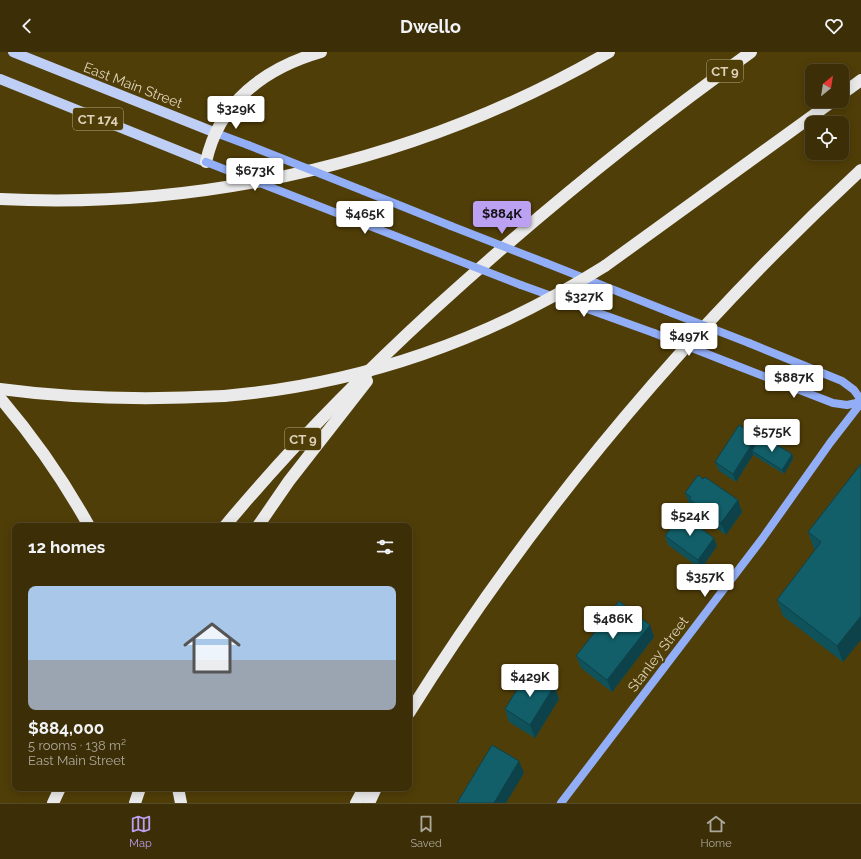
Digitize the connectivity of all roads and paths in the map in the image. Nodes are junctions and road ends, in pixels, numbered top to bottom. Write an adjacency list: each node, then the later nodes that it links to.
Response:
1 (13, 52): 9 (main road, East Main Street / CT 174)
2 (320, 52): 9 (highway)
3 (608, 52): 12 (highway)
4 (750, 52): 13 (highway, CT 9)
5 (0, 79): 10 (main road, CT 174)
6 (861, 80): 7 (highway)
7 (849, 89)
8 (823, 108): 14 (highway, bridge)
9 (216, 132): 10 (highway); 16 (main road, East Main Street / CT 174, bridge)
10 (203, 158): 16 (main road, CT 174, bridge)
11 (861, 170): 20 (highway)
12 (0, 199)
13 (385, 355): 18 (highway, CT 9); 19 (highway)
14 (0, 389)
15 (0, 398): 17 (highway)
16 (861, 402): 33 (main road, Stanley Street)
17 (87, 523)
18 (228, 523)
19 (260, 523)
20 (428, 683): 21 (highway); 22 (highway)
21 (412, 708)
22 (412, 715)
23 (59, 791): 28 (highway)
24 (139, 791): 29 (highway)
25 (179, 791): 30 (highway)
26 (362, 791): 31 (highway)
27 (374, 791): 32 (highway)
28 (53, 803)
29 (135, 803)
30 (181, 803)
31 (356, 803)
32 (368, 803)
33 (561, 803)

